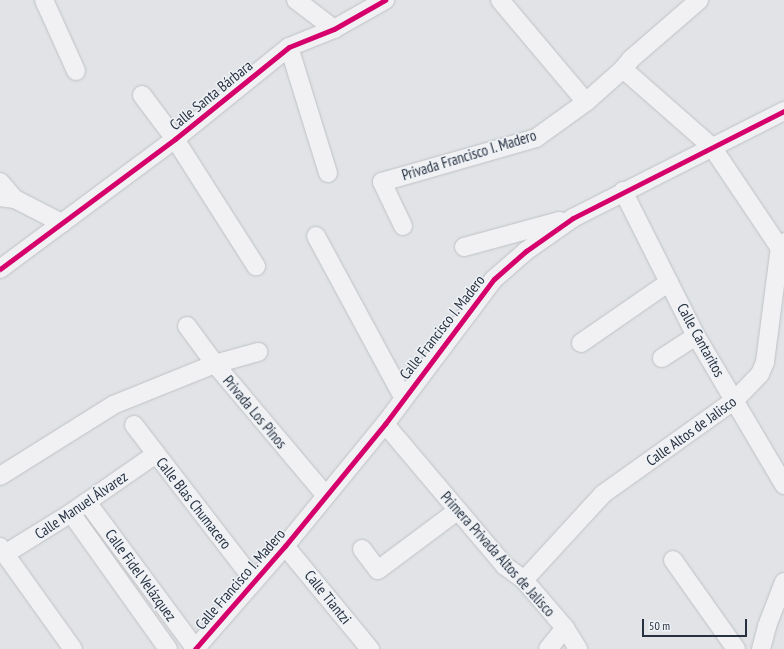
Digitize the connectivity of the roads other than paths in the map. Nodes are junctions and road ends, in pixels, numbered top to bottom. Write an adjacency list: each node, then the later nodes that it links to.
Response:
1 (44, 0): 9 (street)
2 (296, 0): 6 (street)
3 (385, 0): 6 (street, Calle Santa Bárbara)
4 (500, 0): 11 (street)
5 (699, 0): 8 (street, Privada Francisco I. Madero)
6 (334, 29): 7 (street, Calle Santa Bárbara)
7 (289, 47): 13 (street, Calle Santa Bárbara); 15 (street)
8 (623, 69): 11 (street, Privada Francisco I. Madero); 14 (street)
9 (76, 71)
10 (142, 96): 13 (street)
11 (586, 102): 21 (street, Privada Francisco I. Madero)
12 (784, 111): 14 (street, Calle Francisco I. Madero)
13 (175, 139): 20 (street, Calle Santa Bárbara); 25 (street)
14 (712, 147): 17 (street, Calle Francisco I. Madero); 24 (street)
15 (328, 173)
16 (0, 182): 18 (street)
17 (623, 191): 19 (street, Calle Francisco I. Madero); 27 (street, Calle Cantaritos)
18 (7, 198): 20 (street)
19 (573, 218): 23 (street); 34 (street, Calle Francisco I. Madero)
20 (62, 223): 26 (street, Calle Santa Bárbara)
21 (403, 226)
22 (316, 236): 34 (street)
23 (464, 247)
24 (783, 248): 35 (street, Calle Altos de Jalisco)
25 (256, 266)
26 (0, 269)
27 (669, 282): 29 (street, Calle Cantaritos); 30 (street)
28 (187, 326): 33 (street, Privada Los Pinos)
29 (696, 336): 32 (street); 35 (street, Calle Cantaritos)
30 (581, 343)
31 (258, 352): 33 (street)
32 (662, 358)
33 (215, 364): 39 (street); 41 (street, Privada Los Pinos)
34 (403, 397): 36 (street, Calle Francisco I. Madero)
35 (735, 400): 40 (street, Calle Cantaritos); 49 (street, Calle Altos de Jalisco)
36 (385, 424): 41 (street, Calle Francisco I. Madero); 43 (street, Primera Privada Altos de Jalisco)
37 (134, 425): 38 (street, Calle Blas Chumacero)
38 (156, 454): 42 (street, Calle Manuel Álvarez); 50 (street, Calle Blas Chumacero)
39 (0, 476)
40 (784, 485)
41 (326, 496): 45 (street, Calle Francisco I. Madero)
42 (87, 502): 44 (street, Calle Manuel Álvarez); 55 (street, Calle Fidel Velázquez)
43 (457, 511): 46 (street); 49 (street, Primera Privada Altos de Jalisco)
44 (71, 513): 47 (street, Calle Manuel Álvarez); 54 (street, Calle Fidel Velázquez)
45 (285, 546): 50 (street, Calle Francisco I. Madero); 56 (street, Calle Tiantzi)
46 (362, 549)
47 (3, 550): 53 (street)
48 (673, 560): 59 (street)
49 (524, 580): 52 (street, Primera Privada Altos de Jalisco)
50 (254, 581): 55 (street, Calle Francisco I. Madero)
51 (784, 582): 60 (street)
52 (564, 628): 57 (street); 58 (street, Primera Privada Altos de Jalisco)
53 (73, 649)
54 (168, 649)
55 (195, 649)
56 (370, 649)
57 (548, 649)
58 (578, 649)
59 (736, 649)
60 (761, 649)

